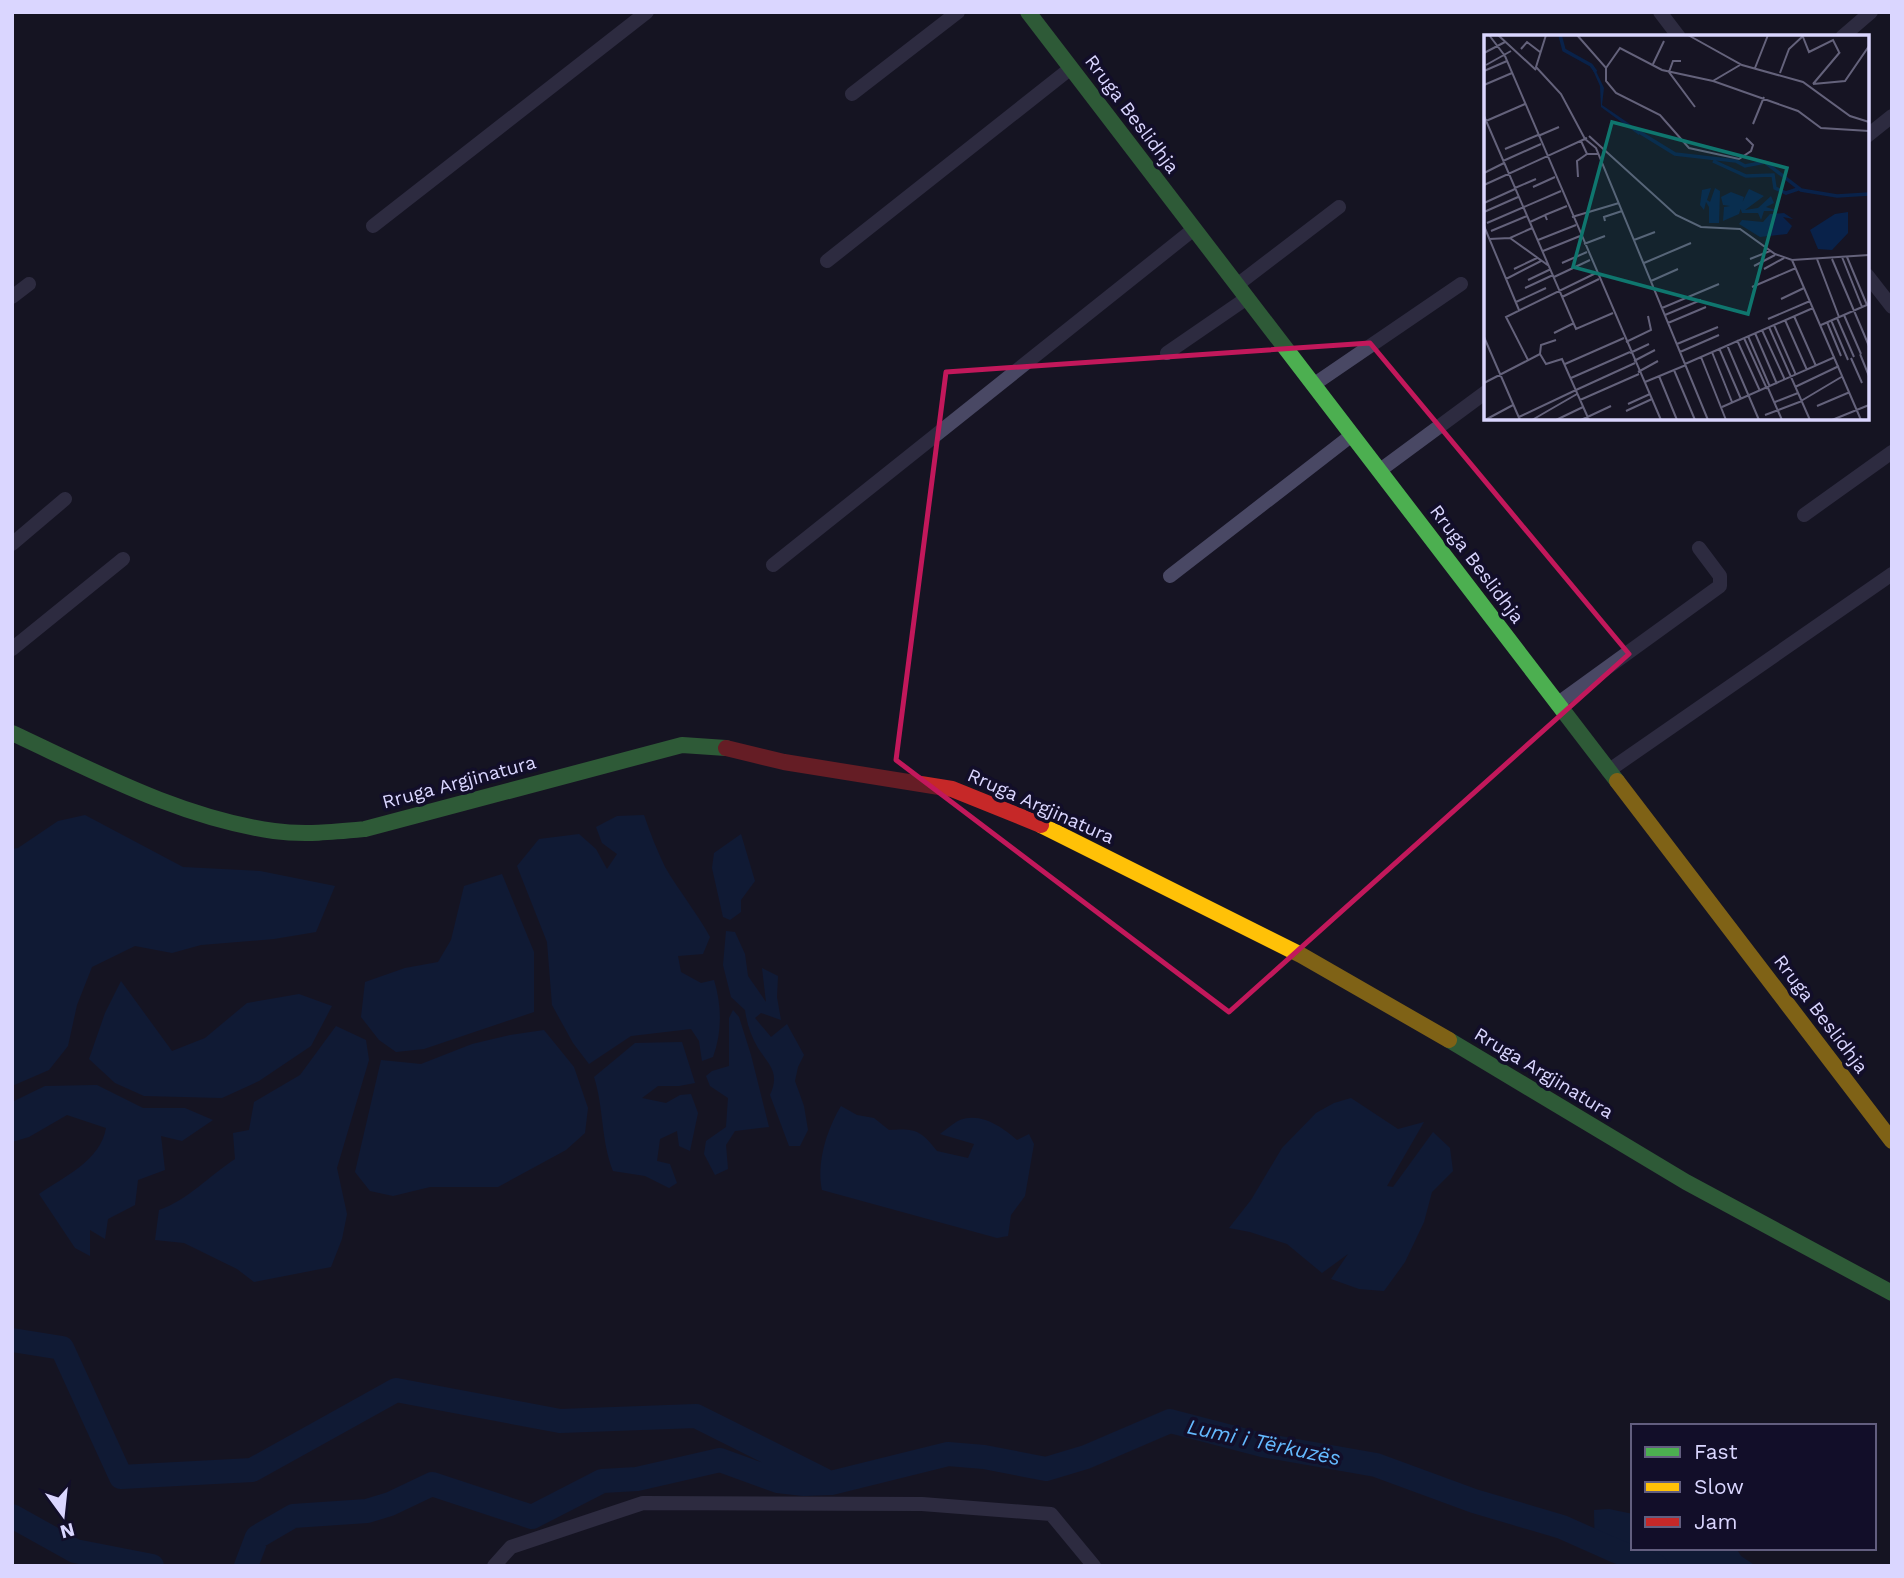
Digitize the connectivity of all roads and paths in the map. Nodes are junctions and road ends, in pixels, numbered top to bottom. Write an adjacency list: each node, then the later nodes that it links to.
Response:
1 (647, 12): 13 (street)
2 (958, 12): 9 (street)
3 (1028, 12): 8 (street, Rruga Beslidhja)
4 (1660, 12): 6 (street)
5 (1871, 12): 7 (street)
6 (1677, 35)
7 (1844, 35)
8 (1071, 68): 14 (street, Rruga Beslidhja); 15 (street)
9 (852, 94)
10 (1892, 116): 11 (street)
11 (1869, 134)
12 (1339, 207): 19 (street)
13 (373, 226)
14 (1194, 229): 19 (street, Rruga Beslidhja); 33 (street)
15 (827, 261)
16 (1869, 278): 21 (street)
17 (29, 284): 20 (street)
18 (1461, 284): 23 (street)
19 (1242, 292): 22 (street); 23 (street, Rruga Beslidhja)
20 (12, 297)
21 (1892, 307)
22 (1167, 353)
23 (1313, 385): 25 (street, Rruga Beslidhja)
24 (1484, 393): 27 (street)
25 (1352, 435): 27 (street, Rruga Beslidhja); 35 (street)
26 (1892, 452): 29 (street)
27 (1379, 471): 37 (street, Rruga Beslidhja)
28 (65, 499): 30 (street)
29 (1804, 515)
30 (12, 544)
31 (1699, 548): 37 (street)
32 (122, 559): 36 (street)
33 (773, 565)
34 (1892, 574): 39 (street)
35 (1170, 576)
36 (12, 649)
37 (1558, 704): 39 (street, Rruga Beslidhja)
38 (12, 733): 41 (street, Rruga Argjinatura)
39 (1608, 771): 40 (street, Rruga Beslidhja)
40 (1892, 1141)
41 (1892, 1293)
42 (494, 1566): 43 (street)
43 (1094, 1566)

